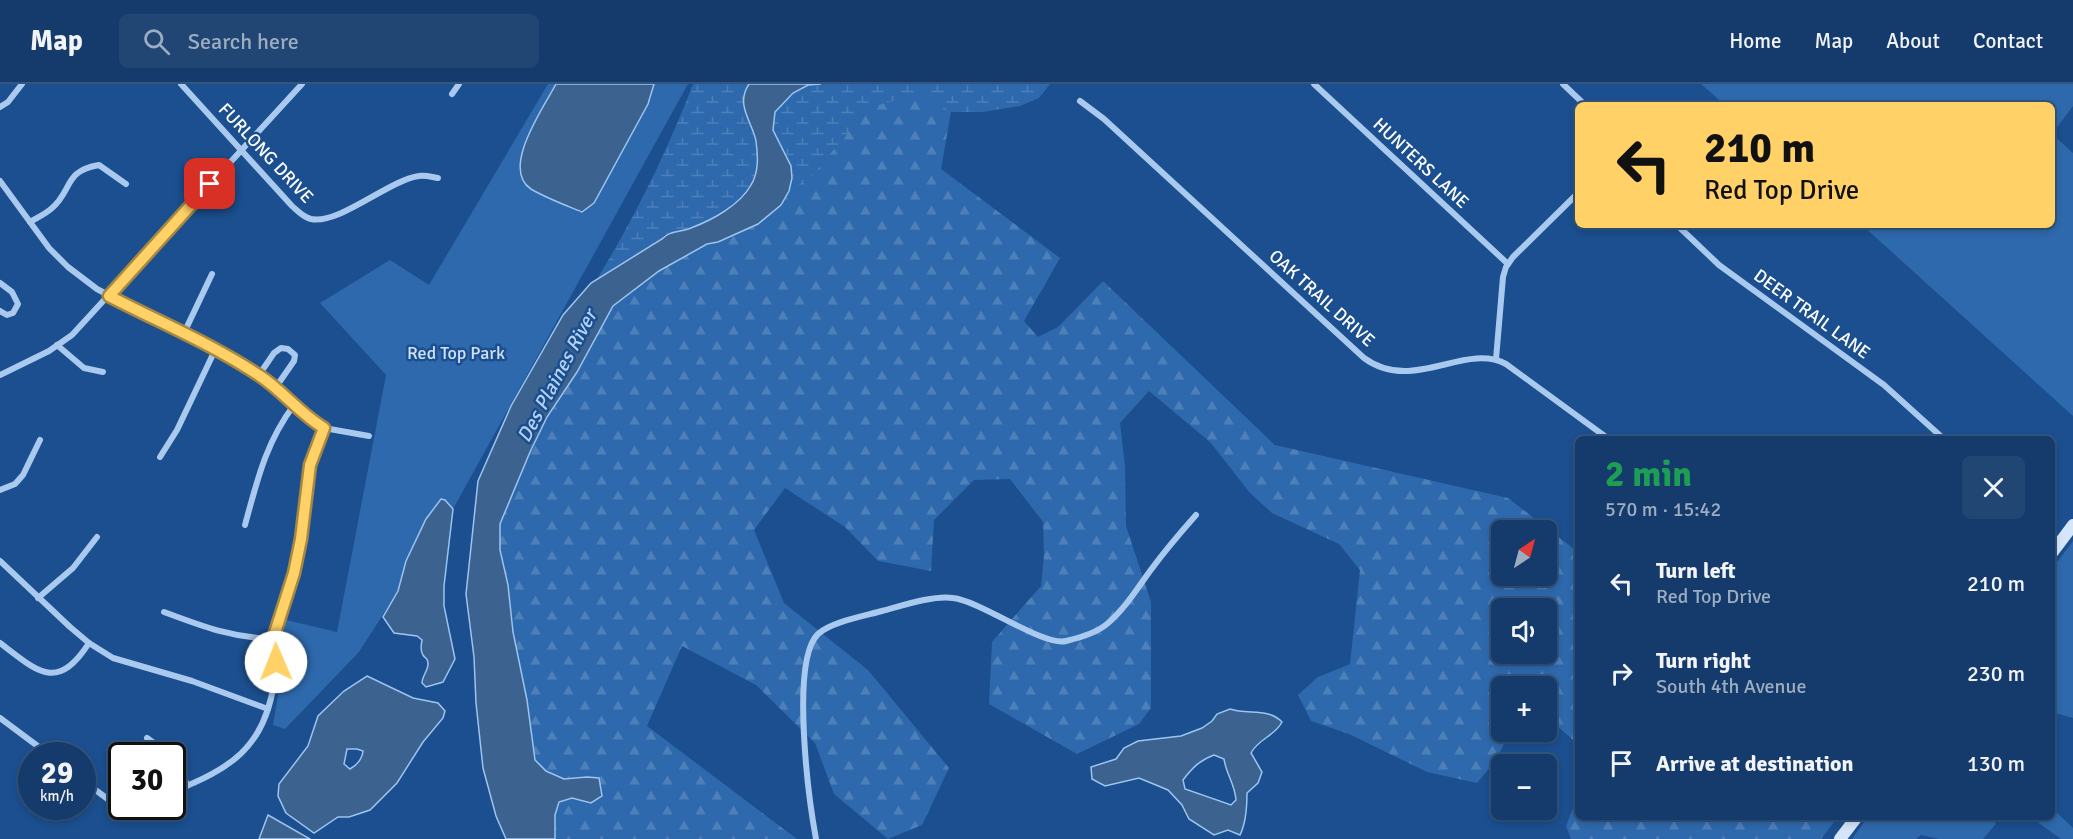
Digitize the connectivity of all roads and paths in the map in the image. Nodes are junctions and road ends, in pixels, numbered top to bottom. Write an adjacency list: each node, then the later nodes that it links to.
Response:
1 (22, 84): 10 (street)
2 (181, 84): 11 (street, FURLONG DRIVE)
3 (302, 84): 11 (street)
4 (459, 84): 7 (street)
5 (1314, 84): 18 (street, HUNTERS LANE)
6 (1563, 84): 9 (street)
7 (452, 94)
8 (1080, 101): 26 (street, OAK TRAIL DRIVE)
9 (1582, 102)
10 (0, 107)
11 (241, 150): 12 (street, FURLONG DRIVE); 21 (street)
12 (438, 178)
13 (0, 182): 16 (street)
14 (126, 184): 16 (street)
15 (1575, 196): 18 (street)
16 (30, 222): 21 (street)
17 (1680, 228): 35 (street, DEER TRAIL LANE)
18 (1508, 264): 26 (street)
19 (212, 274): 23 (street)
20 (0, 283): 22 (street)
21 (109, 296): 23 (street); 24 (street)
22 (0, 311)
23 (184, 333): 25 (street)
24 (57, 345): 27 (street); 28 (street)
25 (216, 348): 29 (street); 37 (street)
26 (1496, 359): 34 (street)
27 (103, 372)
28 (0, 375)
29 (259, 375): 30 (street); 30 (street)
30 (276, 387): 31 (street)
31 (294, 405): 32 (street); 40 (street)
32 (324, 428): 33 (street); 47 (street)
33 (369, 436)
34 (1605, 436)
35 (1941, 436)
36 (39, 440): 38 (street)
37 (160, 457)
38 (0, 490)
39 (1196, 515): 58 (street)
40 (245, 525)
41 (2073, 525): 43 (main road)
42 (97, 537): 45 (street)
43 (2055, 549)
44 (0, 561): 45 (street)
45 (38, 598): 49 (street)
46 (164, 612): 47 (street)
47 (273, 639): 50 (street)
48 (0, 643): 49 (street)
49 (89, 643): 50 (street)
50 (268, 709): 56 (street)
51 (0, 718): 53 (street)
52 (147, 738): 54 (street)
53 (32, 742)
54 (153, 742)
55 (186, 783): 56 (street)
56 (187, 786)
57 (1854, 820): 59 (main road)
58 (816, 839)
59 (1840, 839)

